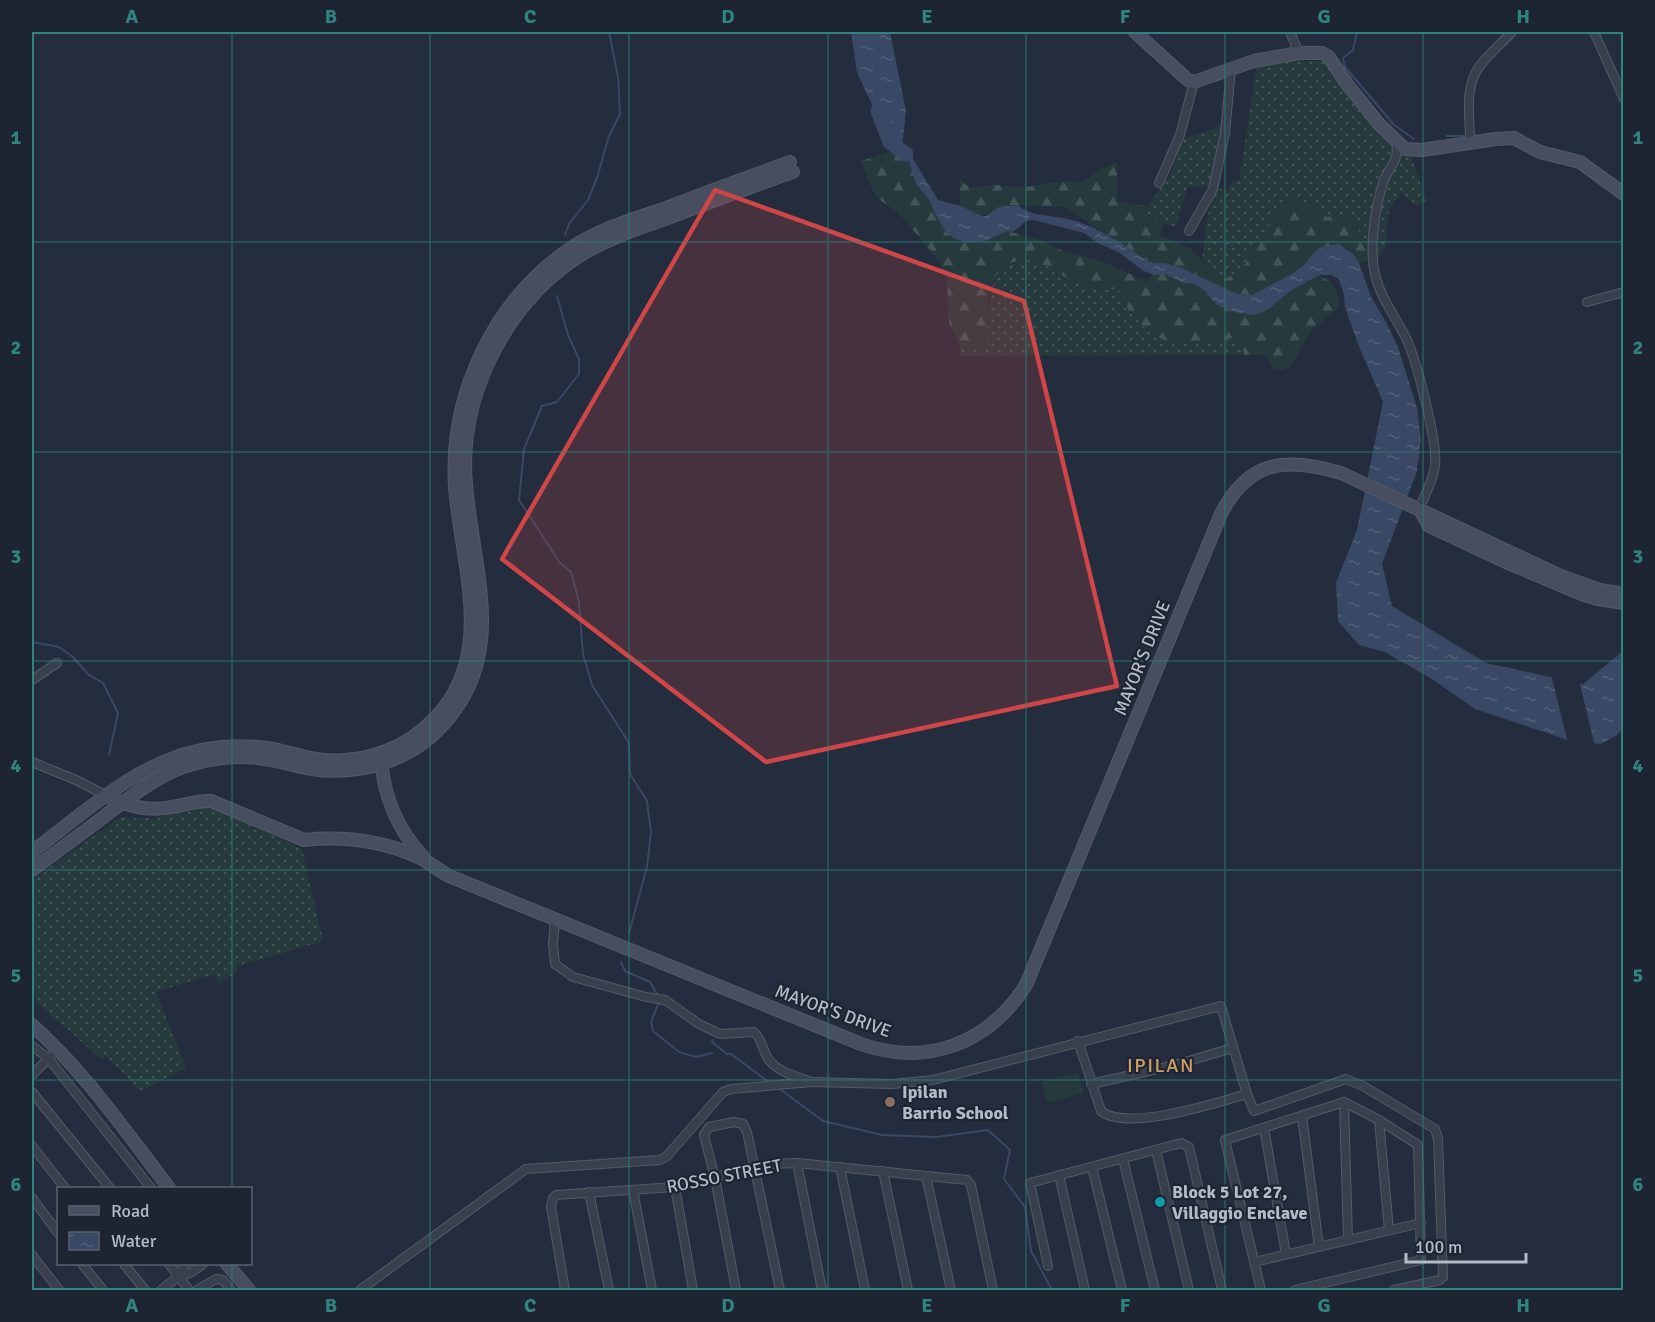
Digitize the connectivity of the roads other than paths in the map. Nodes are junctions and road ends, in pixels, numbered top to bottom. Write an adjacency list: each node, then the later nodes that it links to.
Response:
1 (1136, 32): 7 (street)
2 (1290, 32): 5 (street)
3 (1512, 32): 10 (street)
4 (1594, 32): 8 (street)
5 (1299, 52): 6 (street); 9 (street)
6 (1231, 69): 7 (street); 14 (street)
7 (1194, 82): 12 (street)
8 (1623, 99)
9 (1396, 141): 10 (street); 17 (street)
10 (1470, 142): 13 (street)
11 (792, 167): 23 (street)
12 (1159, 183)
13 (1623, 194)
14 (1189, 231)
15 (1623, 292): 16 (street)
16 (1587, 302)
17 (1416, 507): 18 (street, MAYOR'S DRIVE); 30 (street, MAYOR'S DRIVE)
18 (1572, 585): 19 (street, MAYOR'S DRIVE); 20 (street, MAYOR'S DRIVE)
19 (1623, 594)
20 (1623, 603)
21 (57, 663): 22 (street)
22 (32, 680)
23 (381, 759): 25 (street); 26 (street); 28 (street)
24 (32, 762): 25 (street)
25 (107, 796): 26 (street, MAYOR'S DRIVE); 27 (street)
26 (122, 803): 28 (street, MAYOR'S DRIVE); 29 (street)
27 (32, 852)
28 (428, 862): 30 (street, MAYOR'S DRIVE)
29 (32, 870)
30 (555, 920): 38 (street)
31 (32, 1025): 35 (street)
32 (1078, 1041): 34 (street); 38 (street); 39 (street)
33 (32, 1046): 36 (street)
34 (1233, 1048): 39 (street); 41 (street)
35 (58, 1049): 36 (street); 60 (street)
36 (48, 1058): 37 (street); 59 (street)
37 (32, 1075)
38 (812, 1082): 90 (street)
39 (1091, 1084): 41 (street)
40 (32, 1092): 58 (street)
41 (1247, 1094): 109 (street)
42 (1344, 1102): 43 (street); 44 (street); 68 (street)
43 (1302, 1116): 45 (street); 69 (street)
44 (1379, 1120): 65 (street); 66 (street)
45 (1264, 1128): 70 (street); 72 (street)
46 (32, 1146): 57 (street)
47 (1156, 1150): 48 (street); 105 (street); 106 (street)
48 (1123, 1159): 52 (street); 104 (street)
49 (797, 1163): 50 (street, ROSSO STREET); 51 (street, ROSSO STREET); 97 (street)
50 (755, 1167): 56 (street, ROSSO STREET); 56 (street); 96 (street)
51 (840, 1167): 53 (street, ROSSO STREET); 98 (street)
52 (1092, 1167): 54 (street); 103 (street)
53 (883, 1171): 55 (street, ROSSO STREET); 99 (street)
54 (1059, 1175): 79 (street); 102 (street)
55 (926, 1176): 100 (street); 101 (street, ROSSO STREET)
56 (715, 1178): 61 (street, ROSSO STREET); 95 (street)
57 (64, 1187)
58 (109, 1187)
59 (150, 1187)
60 (168, 1187)
61 (675, 1187): 62 (street, ROSSO STREET); 94 (street)
62 (633, 1190): 63 (street, ROSSO STREET); 93 (street)
63 (589, 1192): 91 (street, ROSSO STREET); 92 (street)
64 (32, 1198): 67 (street)
65 (1421, 1223): 66 (street); 81 (street)
66 (1389, 1230): 68 (street)
67 (57, 1232)
68 (1348, 1240): 69 (street)
69 (1319, 1247): 70 (street)
70 (1286, 1254): 72 (street)
71 (32, 1255): 82 (street)
72 (1254, 1262): 107 (street)
73 (84, 1265): 83 (street)
74 (126, 1265): 84 (street)
75 (170, 1265): 80 (street)
76 (184, 1265): 80 (street)
77 (201, 1265): 80 (street)
78 (229, 1265): 89 (street)
79 (1048, 1266)
80 (178, 1277): 85 (street); 86 (street)
81 (1306, 1289): 108 (street)
82 (59, 1290)
83 (103, 1290)
84 (145, 1290)
85 (160, 1290)
86 (189, 1290)
87 (197, 1290): 88 (street)
88 (231, 1290)
89 (249, 1290)
90 (360, 1290)
91 (565, 1290)
92 (609, 1290)
93 (652, 1290)
94 (693, 1290)
95 (736, 1290)
96 (780, 1290)
97 (822, 1290)
98 (865, 1290)
99 (908, 1290)
100 (951, 1290)
101 (993, 1290)
102 (1085, 1290)
103 (1122, 1290)
104 (1155, 1290)
105 (1189, 1290)
106 (1222, 1290)
107 (1261, 1290)
108 (1295, 1290)
109 (1394, 1290)

